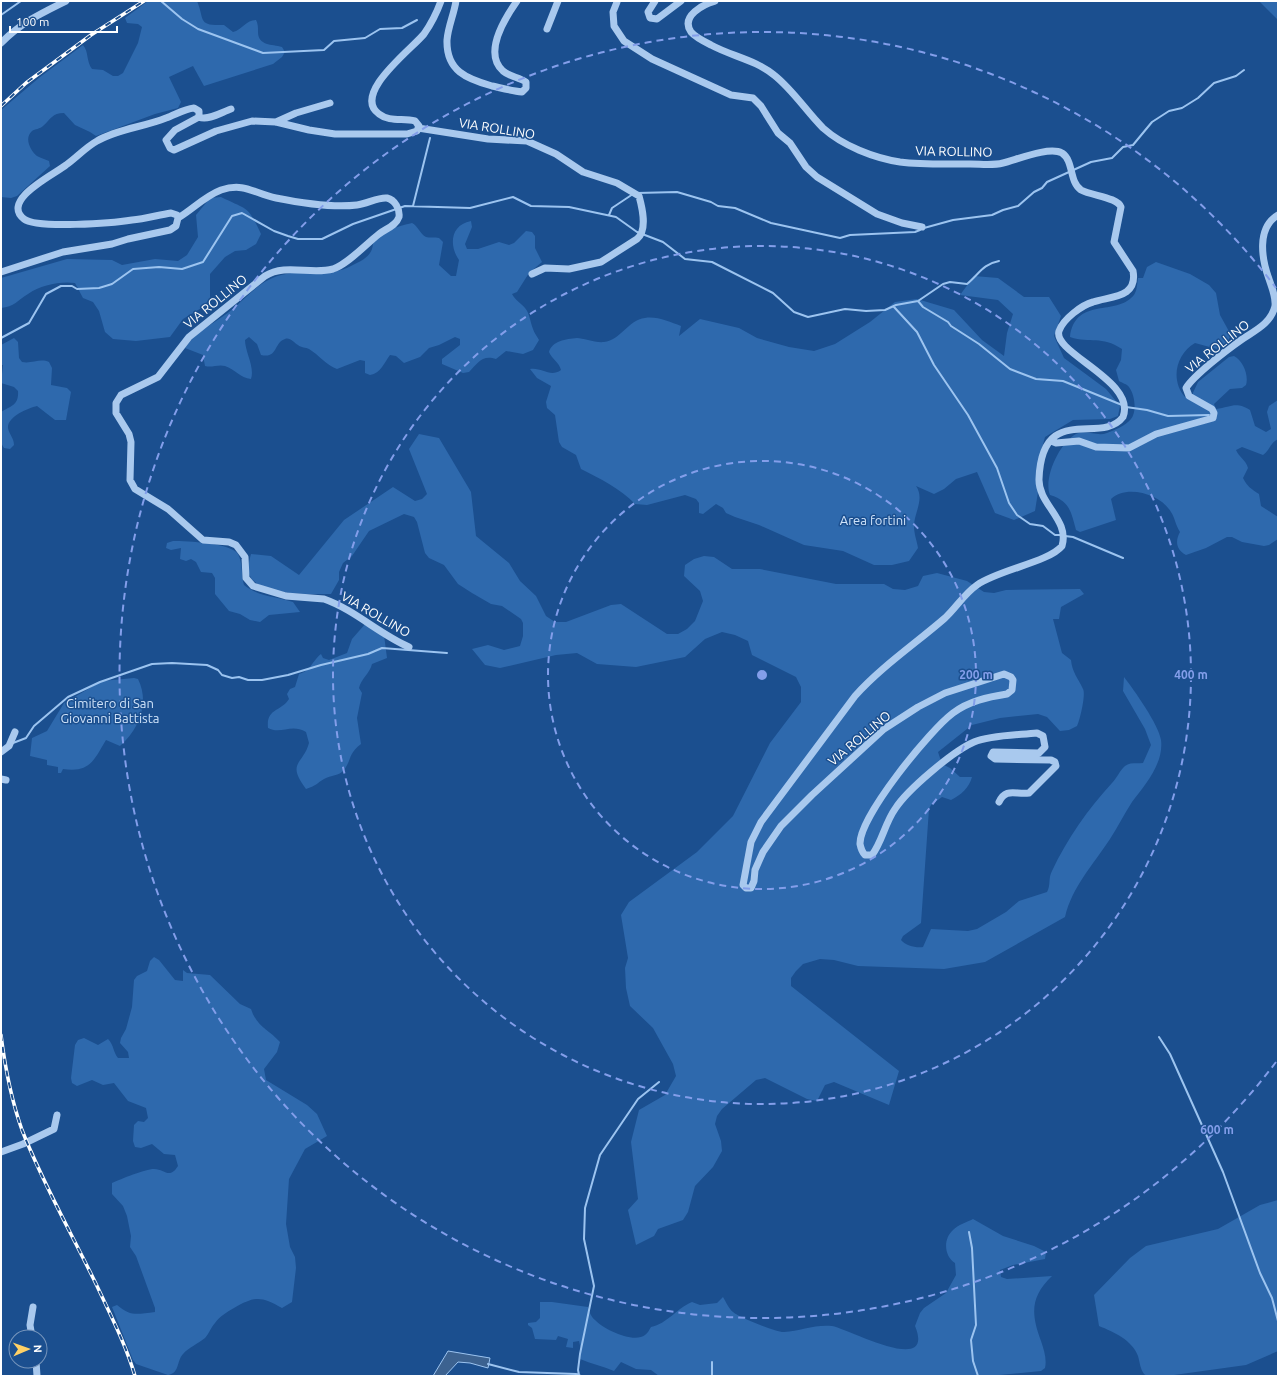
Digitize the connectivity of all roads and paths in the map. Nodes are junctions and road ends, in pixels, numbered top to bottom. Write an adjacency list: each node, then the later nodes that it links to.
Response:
1 (66, 1): 11 (street)
2 (441, 1): 16 (street, VIA ROLLINO)
3 (456, 1): 4 (street)
4 (517, 1)
5 (558, 1): 10 (street)
6 (655, 1): 7 (street)
7 (681, 1)
8 (715, 1): 22 (street, VIA ROLLINO)
9 (619, 2): 19 (street)
10 (547, 28)
11 (1, 43)
12 (330, 103): 15 (street)
13 (231, 109): 14 (street)
14 (199, 117): 15 (street, VIA ROLLINO); 18 (street)
15 (276, 122): 16 (street, VIA ROLLINO)
16 (418, 128): 21 (street, VIA ROLLINO)
17 (1278, 215): 22 (street, VIA ROLLINO)
18 (178, 218): 20 (street, VIA ROLLINO); 23 (street, VIA ROLLINO)
19 (922, 227)
20 (1, 272)
21 (532, 274)
22 (1051, 441): 26 (street, VIA ROLLINO)
23 (409, 647)
24 (15, 732): 25 (street)
25 (1, 752)
26 (999, 802)
27 (57, 1115): 28 (street)
28 (1, 1152)
29 (33, 1307): 30 (street)
30 (31, 1329)

